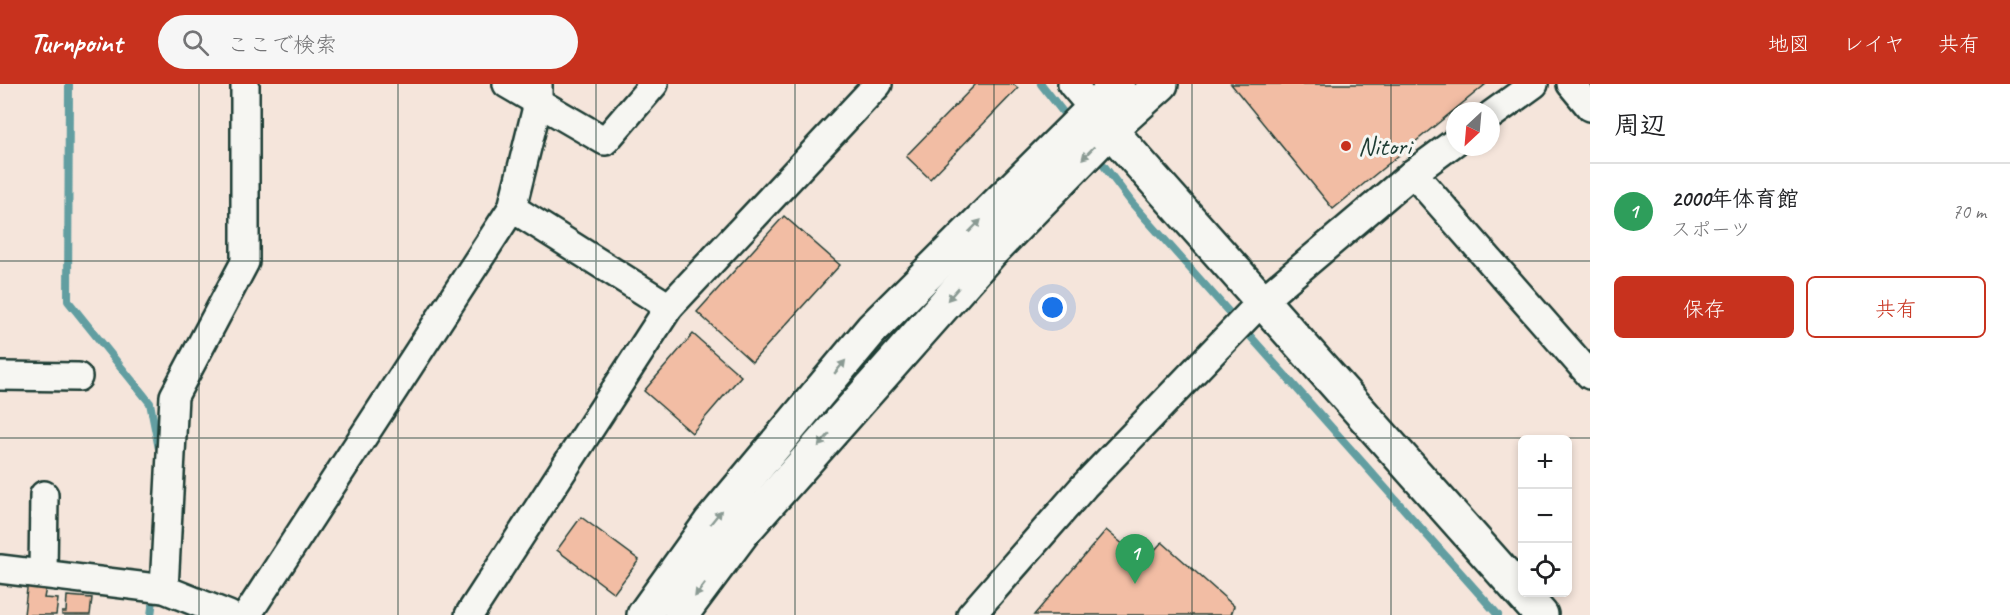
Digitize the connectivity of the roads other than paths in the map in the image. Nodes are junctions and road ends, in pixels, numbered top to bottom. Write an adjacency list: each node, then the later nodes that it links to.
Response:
1 (245, 84): 24 (street)
2 (507, 84): 9 (street)
3 (654, 84): 9 (street)
4 (878, 84): 17 (street)
5 (1118, 84): 11 (street)
6 (1161, 84): 11 (street)
7 (1534, 84): 12 (street)
8 (1571, 84): 10 (street)
9 (538, 94): 15 (street)
10 (1590, 106)
11 (1092, 107): 16 (street); 28 (street, one-way to 11); 29 (street, one-way to 29)
12 (1500, 109)
13 (1446, 149): 14 (street)
14 (1413, 173): 16 (street); 18 (street)
15 (512, 208): 17 (street); 26 (street)
16 (1262, 302): 30 (street); 31 (street)
17 (669, 307): 27 (street)
18 (1590, 375)
19 (0, 376): 20 (street)
20 (78, 377)
21 (44, 495): 23 (street)
22 (0, 569): 23 (street)
23 (43, 574): 24 (street)
24 (164, 589): 25 (street)
25 (229, 615)
26 (247, 615)
27 (469, 615)
28 (644, 615)
29 (681, 615)
30 (971, 615)
31 (1541, 615)

